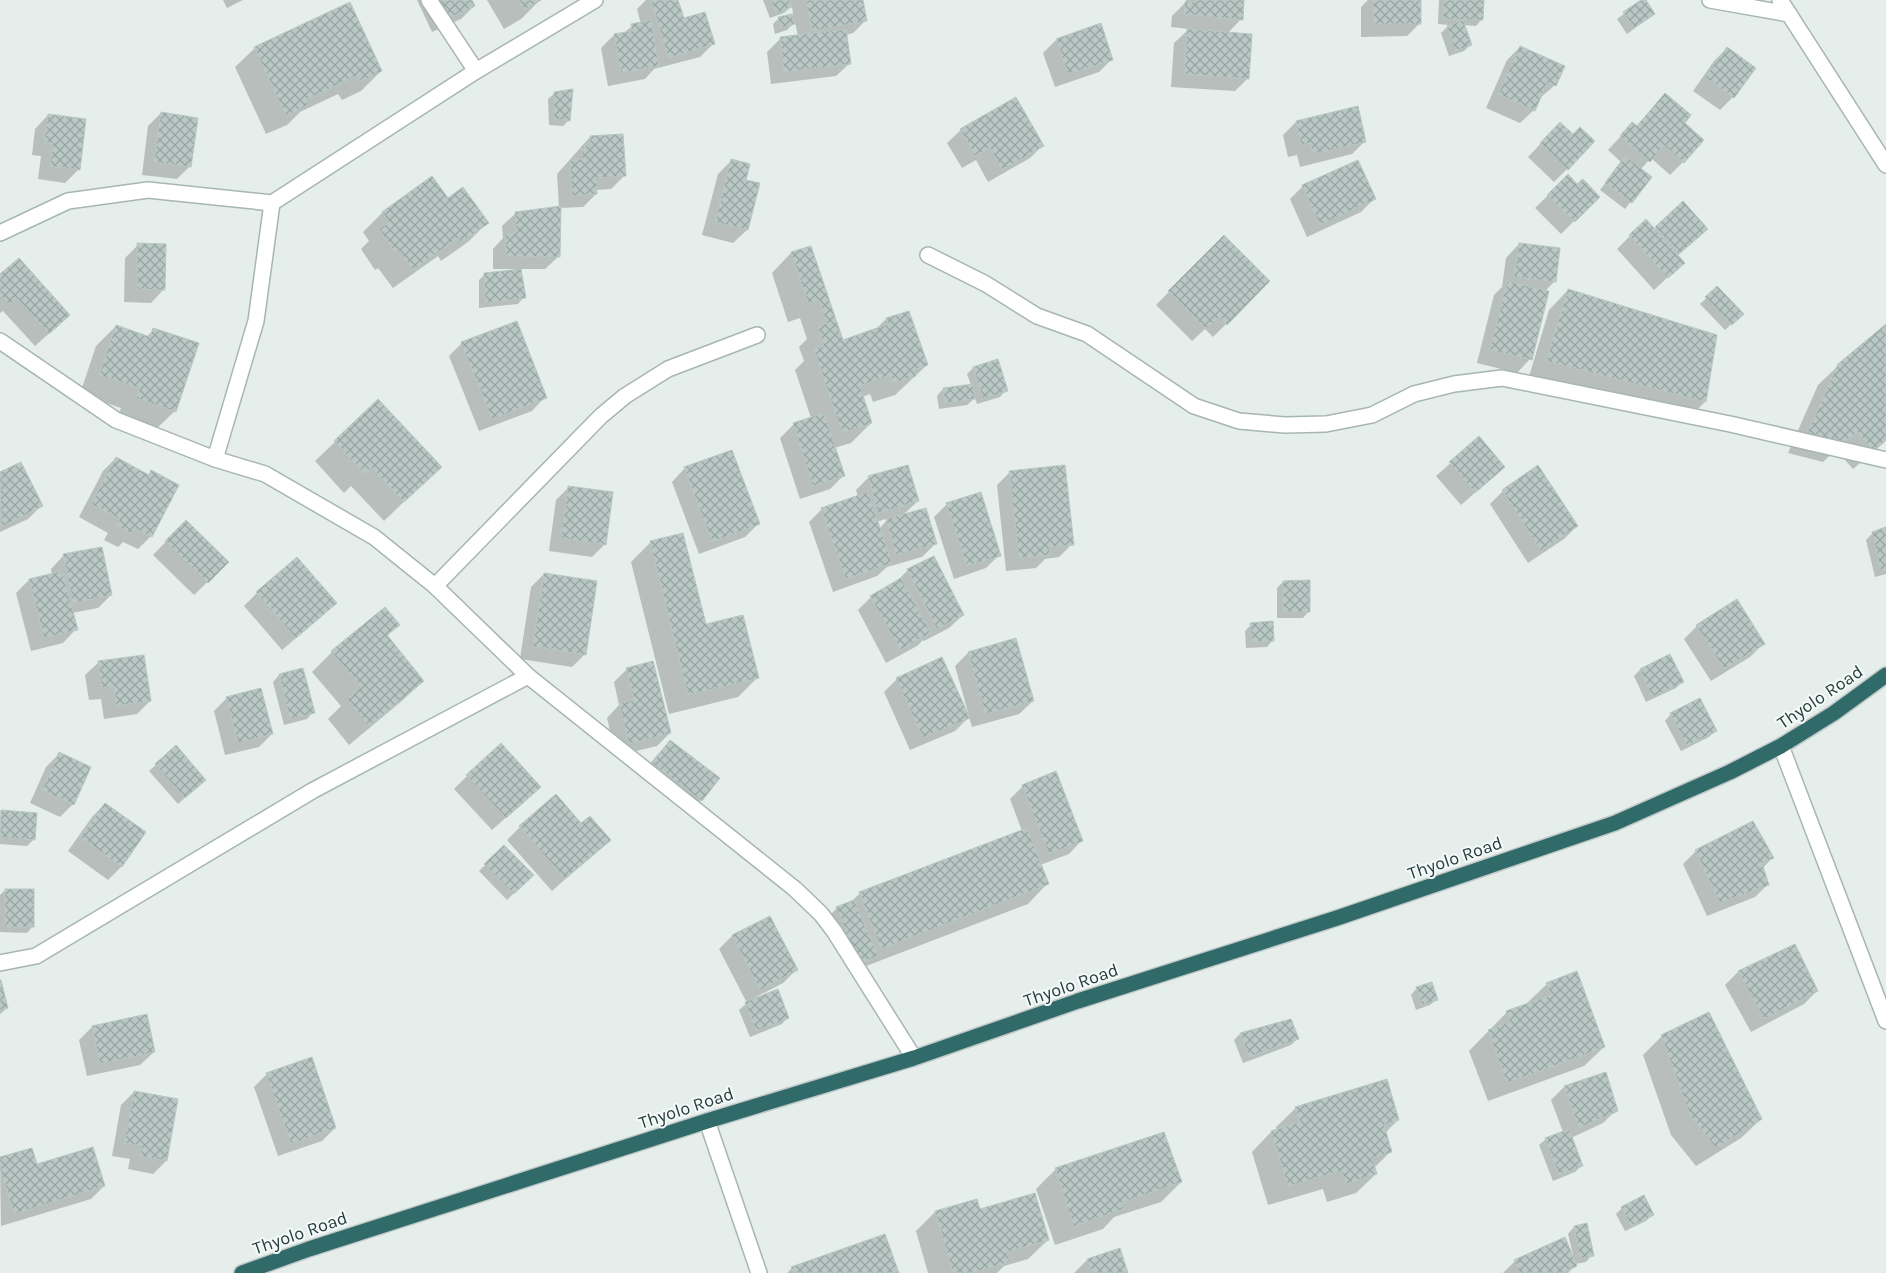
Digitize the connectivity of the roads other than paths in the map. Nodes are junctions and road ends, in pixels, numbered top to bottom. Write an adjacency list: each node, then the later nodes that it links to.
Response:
1 (429, 0): 6 (street)
2 (595, 0): 6 (street)
3 (1710, 0): 5 (street)
4 (1780, 0): 5 (street)
5 (1790, 14): 7 (street)
6 (476, 71): 8 (street)
7 (1886, 165)
8 (272, 203): 9 (street); 13 (street)
9 (0, 233)
10 (928, 255): 14 (street)
11 (757, 335): 15 (street)
12 (0, 341): 13 (street)
13 (215, 459): 15 (street)
14 (1886, 460)
15 (434, 586): 17 (street)
16 (1886, 675): 18 (highway, Thyolo Road)
17 (528, 676): 19 (street); 21 (street)
18 (1781, 746): 20 (street); 21 (highway, Thyolo Road)
19 (0, 963)
20 (1886, 1021)
21 (914, 1058): 22 (highway, Thyolo Road)
22 (707, 1121): 23 (highway, Thyolo Road); 25 (street)
23 (259, 1270): 24 (highway, Thyolo Road)
24 (242, 1273)
25 (760, 1273)

